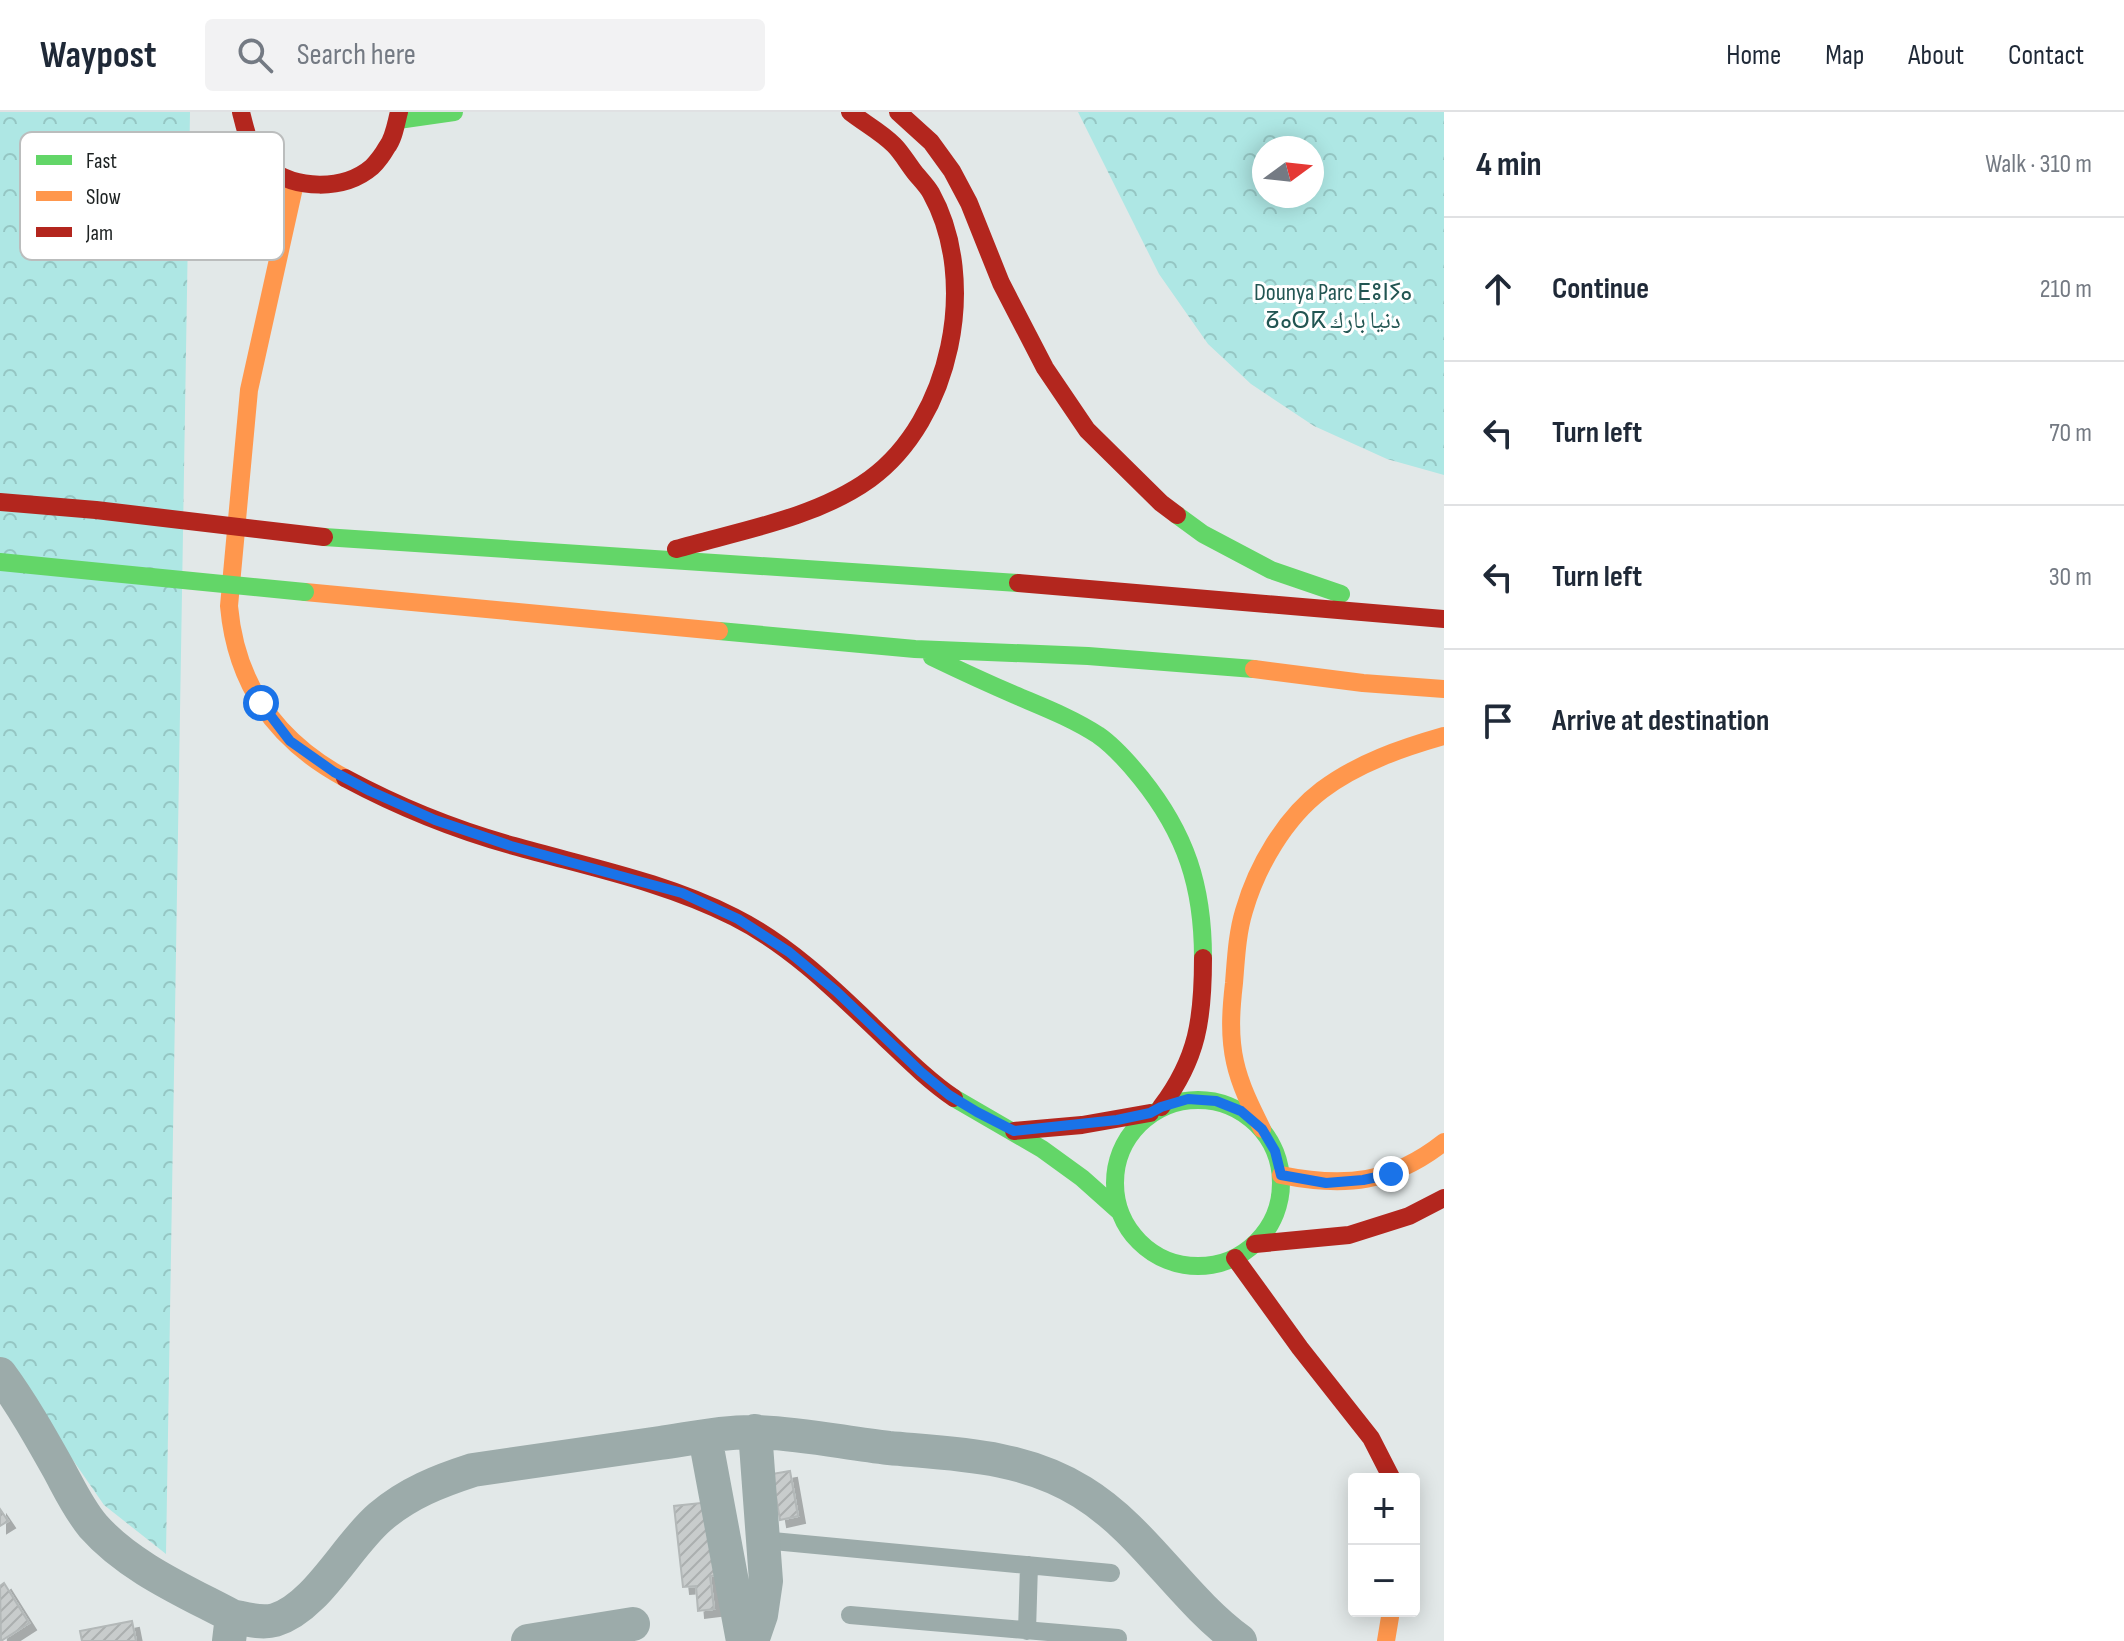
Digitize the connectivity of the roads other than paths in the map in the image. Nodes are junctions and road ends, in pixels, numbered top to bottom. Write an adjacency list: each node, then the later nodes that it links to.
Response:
1 (241, 112): 6 (main road)
2 (454, 112): 5 (main road)
3 (850, 112): 12 (main road)
4 (898, 112): 14 (main road)
5 (398, 116): 8 (main road)
6 (245, 132)
7 (284, 178): 8 (main road)
8 (295, 183): 9 (main road)
9 (284, 232)
10 (278, 260): 21 (main road)
11 (0, 502): 12 (main road, bridge)
12 (650, 557): 14 (main road)
13 (0, 562): 16 (main road, bridge)
14 (1407, 617): 15 (main road)
15 (1444, 619)
16 (915, 649): 17 (main road); 19 (main road)
17 (1444, 689)
18 (1444, 736): 20 (main road)
19 (1156, 1110): 20 (main road); 21 (main road); 25 (main road)
20 (1262, 1129): 23 (main road)
21 (1014, 1131): 25 (main road)
22 (1444, 1142): 23 (main road)
23 (1281, 1175): 26 (main road)
24 (1444, 1198): 26 (main road)
25 (1119, 1211): 27 (main road)
26 (1255, 1244): 27 (main road)
27 (1235, 1258): 31 (main road)
28 (0, 1374): 38 (street)
29 (755, 1431): 30 (street); 32 (street); 44 (street)
30 (705, 1437): 38 (street); 42 (street)
31 (1390, 1473)
32 (762, 1540): 33 (lane); 43 (street)
33 (1029, 1565): 34 (lane); 39 (lane)
34 (1111, 1573)
35 (850, 1615): 39 (lane)
36 (1390, 1617): 45 (main road)
37 (633, 1624): 41 (street)
38 (230, 1628)
39 (1027, 1631): 40 (lane)
40 (1118, 1638)
41 (528, 1641)
42 (743, 1641)
43 (752, 1641)
44 (1240, 1641)
45 (1386, 1641)

